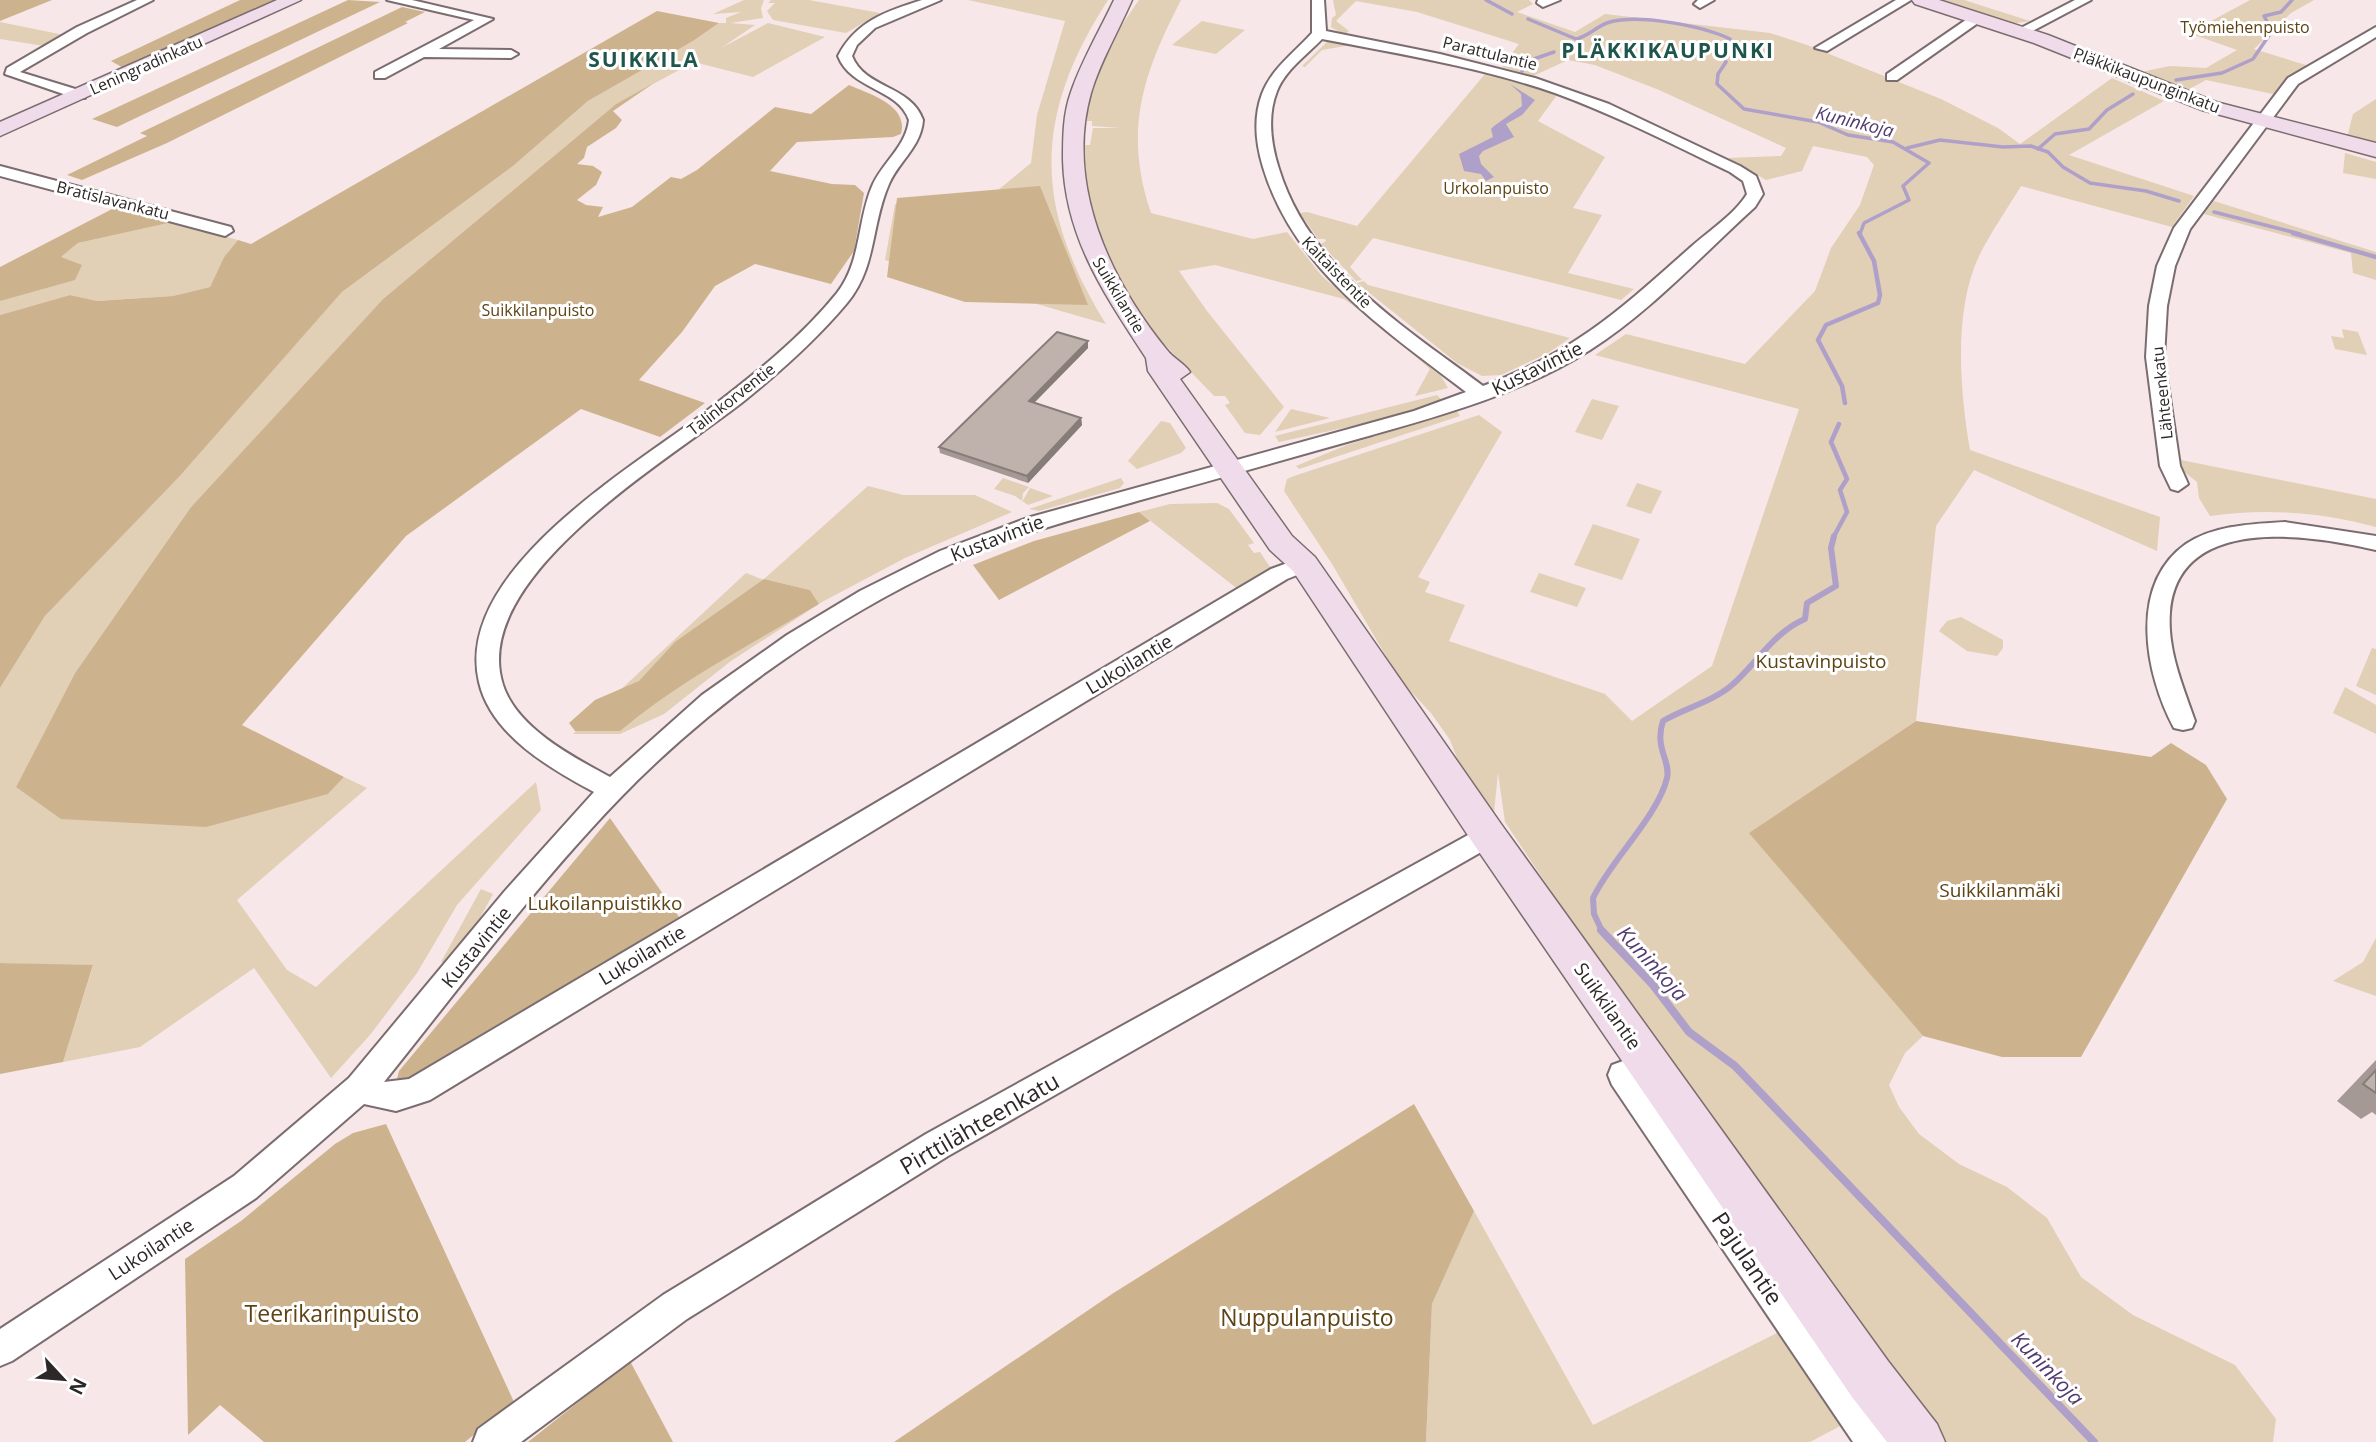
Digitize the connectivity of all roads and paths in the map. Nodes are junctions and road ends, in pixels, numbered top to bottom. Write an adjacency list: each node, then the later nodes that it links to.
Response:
1 (147, 0): 21 (street)
2 (292, 0): 21 (main road, Leningradinkatu)
3 (393, 0): 17 (street)
4 (935, 0): 34 (street, Talinkorventie)
5 (1123, 0): 12 (main road, Suikkilantie)
6 (1135, 0): 12 (main road, Suikkilantie)
7 (1318, 0): 15 (street)
8 (1905, 0): 16 (street)
9 (1920, 0): 11 (main road, Pläkkikaupunginkatu)
10 (2085, 0): 14 (street)
11 (1978, 18): 14 (main road, Pläkkikaupunginkatu); 20 (street)
12 (1111, 28): 29 (main road, Suikkilantie)
13 (2376, 31): 22 (street, Lähteenkatu)
14 (2020, 32): 22 (main road, Pläkkikaupunginkatu)
15 (1319, 34): 26 (street, Parattulantie); 28 (street, Kaitaistentie)
16 (1822, 48)
17 (422, 52): 18 (street); 19 (street)
18 (511, 54)
19 (380, 75)
20 (1892, 77)
21 (80, 95): 23 (main road, Leningradinkatu)
22 (2264, 122): 24 (main road, Pläkkikaupunginkatu); 30 (street, Lähteenkatu)
23 (0, 130)
24 (2376, 150)
25 (0, 171): 27 (street, Bratislavankatu)
26 (1755, 188): 28 (street, Kustavintie)
27 (225, 231)
28 (1481, 394): 29 (street, Kustavintie)
29 (1239, 467): 32 (main road, Suikkilantie); 34 (street, Kustavintie)
30 (2178, 484)
31 (2376, 543): 33 (street)
32 (1304, 564): 35 (main road, Suikkilantie); 37 (street, Lukoilantie)
33 (2183, 721)
34 (612, 790): 37 (street, Kustavintie)
35 (1488, 835): 39 (street, Pirttilähteenkatu); 41 (main road, Suikkilantie)
36 (1622, 1075): 40 (street, Pajulantie)
37 (360, 1088): 38 (street, Lukoilantie)
38 (0, 1349)
39 (491, 1442)
40 (1874, 1442)
41 (1919, 1442)

